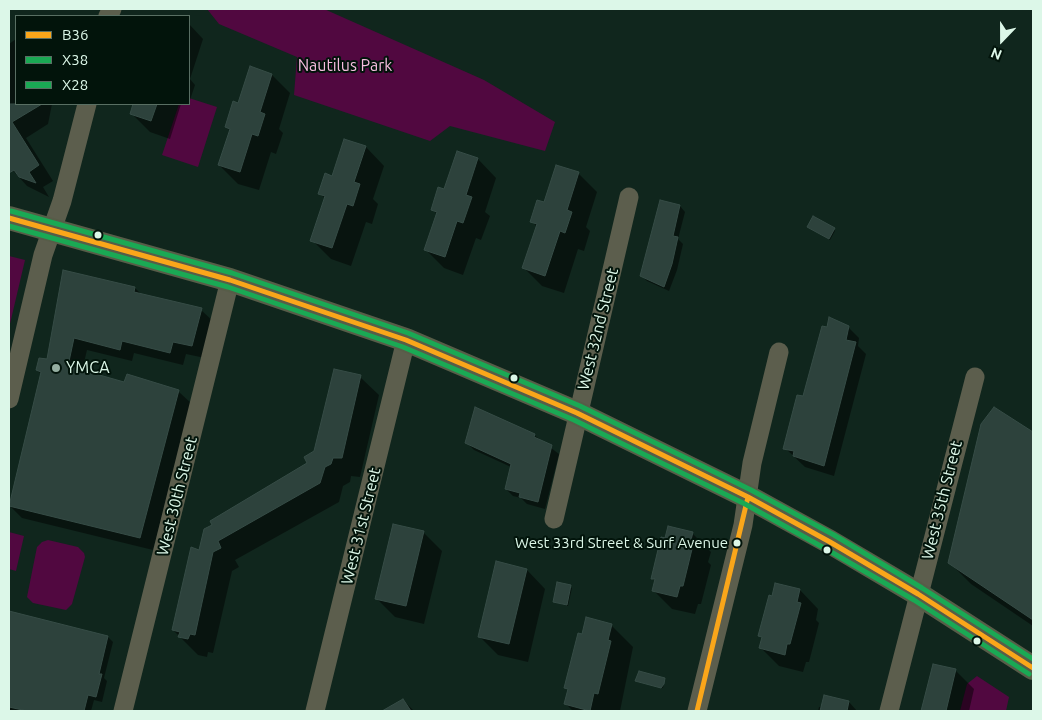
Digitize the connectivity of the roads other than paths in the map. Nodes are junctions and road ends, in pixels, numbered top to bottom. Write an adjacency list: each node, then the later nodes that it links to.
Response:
1 (87, 105): 4 (street)
2 (629, 197): 10 (street, West 32nd Street)
3 (9, 218): 4 (main road)
4 (53, 229): 5 (main road); 9 (street)
5 (230, 280): 6 (main road); 15 (street, West 30th Street)
6 (406, 340): 10 (main road); 16 (street, West 31st Street)
7 (779, 352): 11 (street)
8 (975, 377): 13 (street, West 35th Street)
9 (9, 399)
10 (577, 413): 11 (main road); 12 (street, West 32nd Street)
11 (748, 497): 13 (main road); 17 (street)
12 (554, 518)
13 (918, 594): 14 (main road); 18 (street, West 35th Street)
14 (1033, 668)
15 (123, 711)
16 (316, 711)
17 (697, 711)
18 (889, 711)

